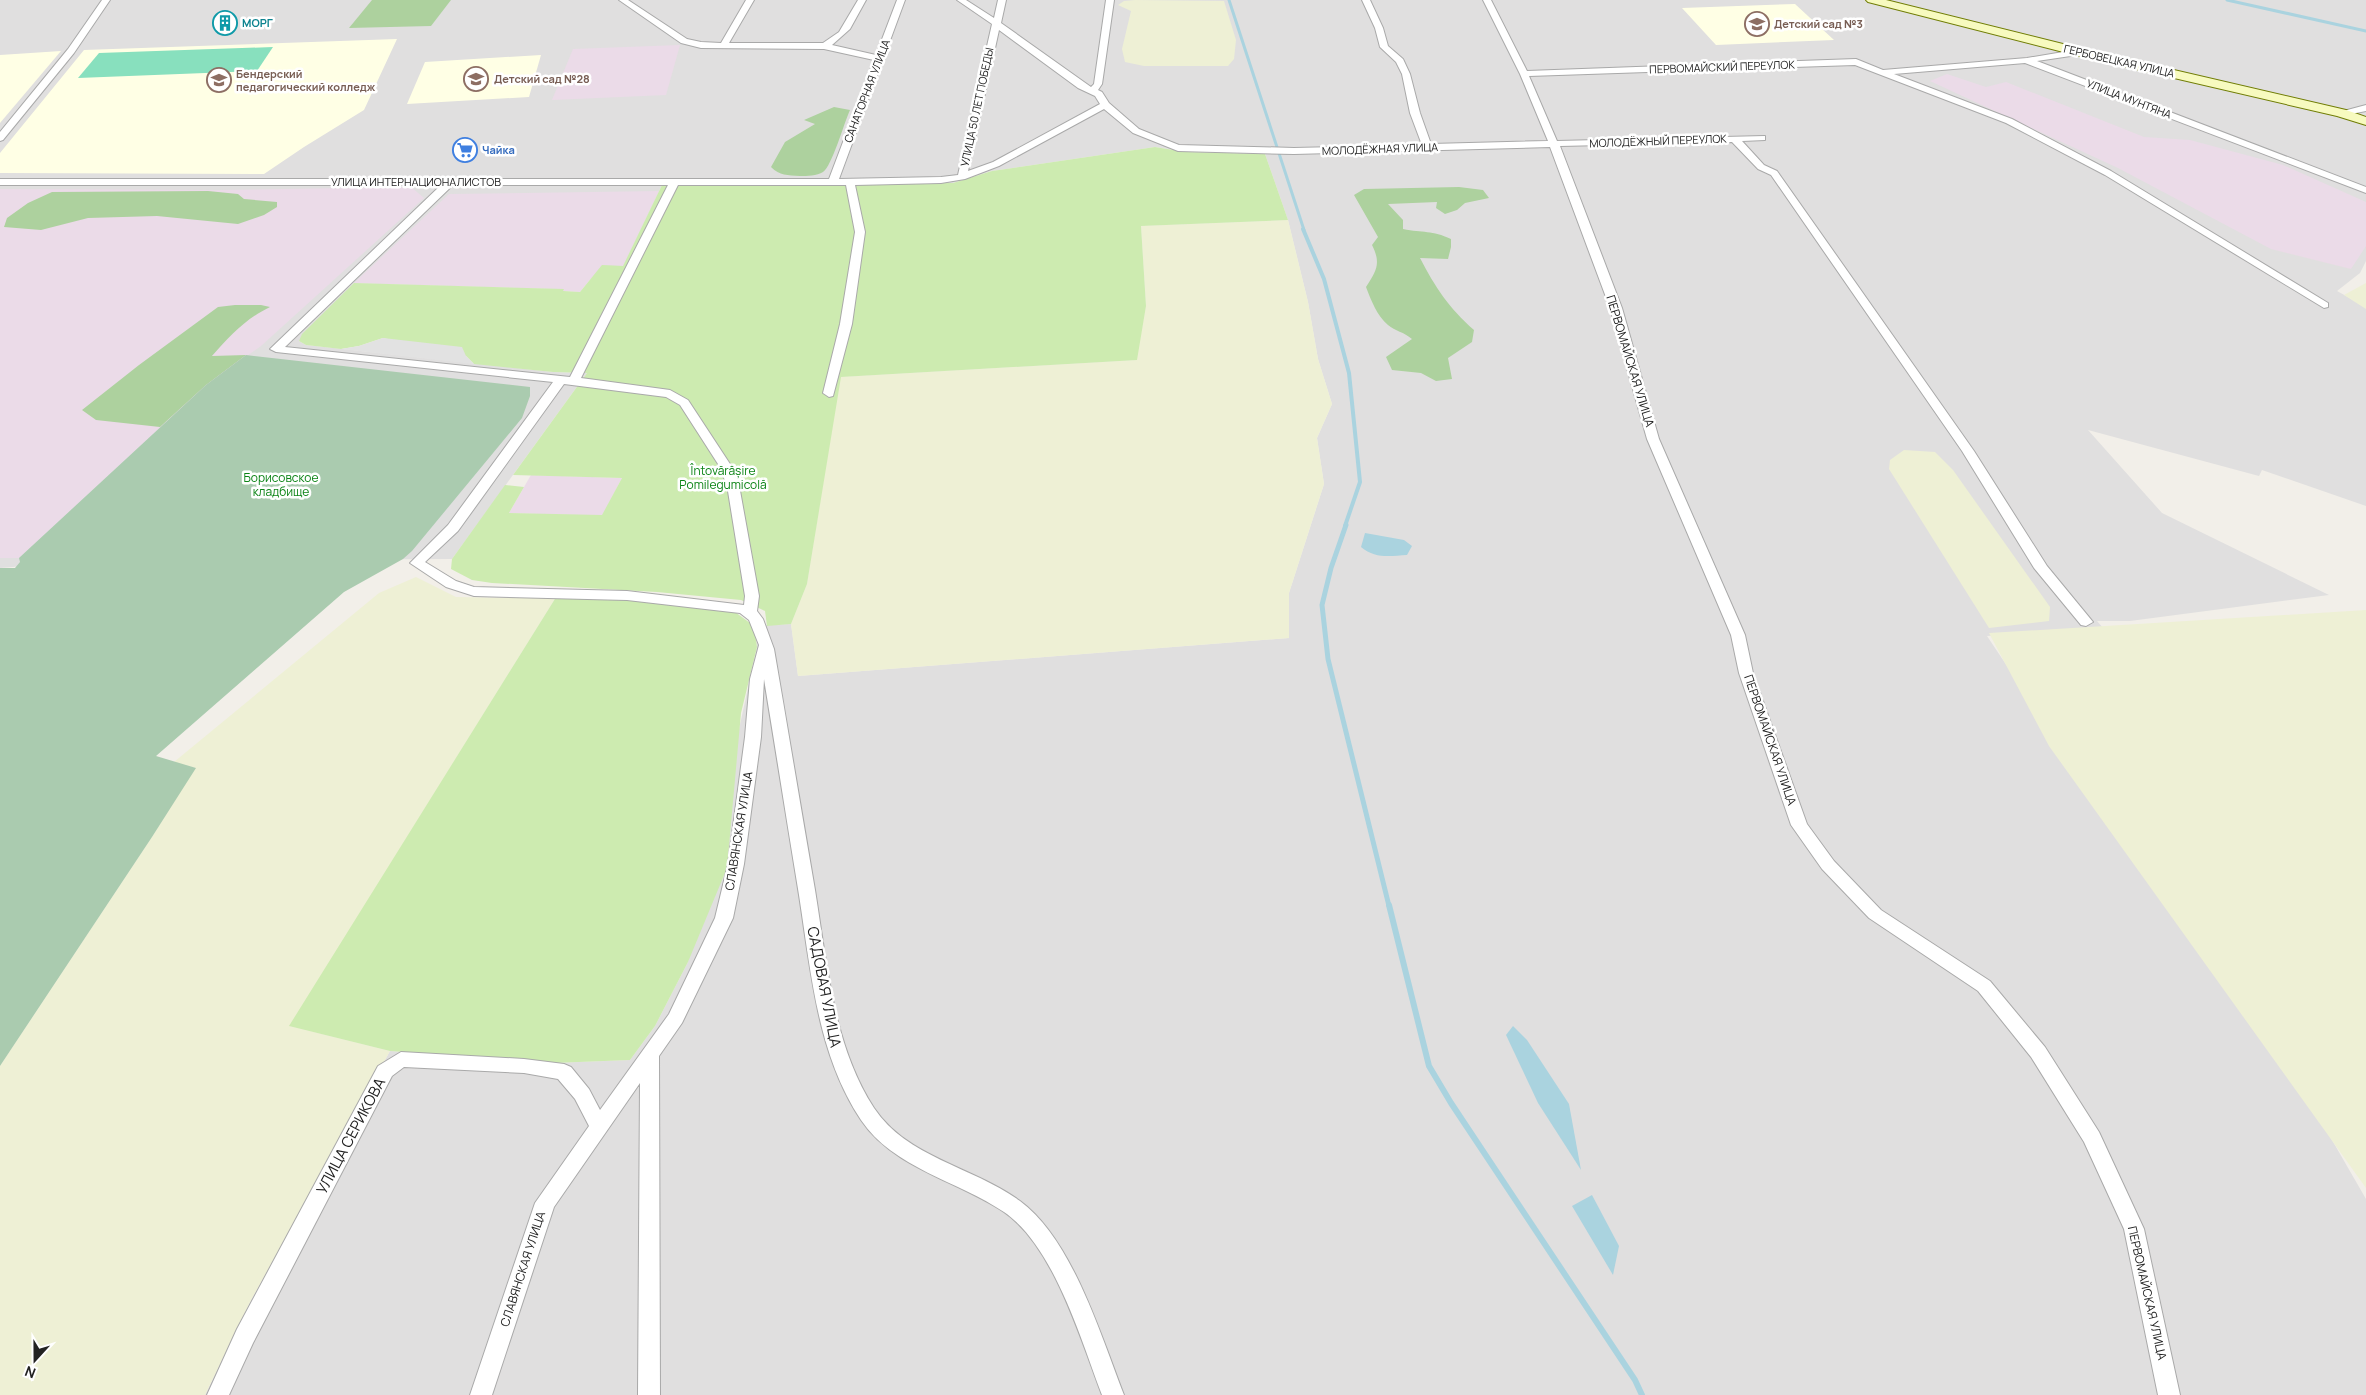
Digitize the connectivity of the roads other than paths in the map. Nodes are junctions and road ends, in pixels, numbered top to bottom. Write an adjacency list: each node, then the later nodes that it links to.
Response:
1 (106, 0): 27 (street)
2 (623, 0): 13 (street)
3 (750, 0): 13 (street)
4 (862, 0): 14 (street)
5 (901, 0): 16 (street, САНАТОРНАЯ УЛИЦА)
6 (961, 0): 12 (street, МОЛОДЁЖНАЯ УЛИЦА)
7 (1002, 0): 12 (street, УЛИЦА 50 ЛЕТ ПОБЕДЫ)
8 (1110, 0): 22 (street)
9 (1366, 0): 31 (street)
10 (1487, 0): 20 (street, ПЕРВОМАЙСКАЯ УЛИЦА)
11 (1872, 0): 15 (street, ГЕРБОВЕЦКАЯ УЛИЦА)
12 (996, 23): 22 (street, МОЛОДЁЖНАЯ УЛИЦА); 32 (street, УЛИЦА 50 ЛЕТ ПОБЕДЫ)
13 (724, 46): 14 (street)
14 (824, 46): 16 (street)
15 (2081, 52): 17 (street); 25 (street, ГЕРБОВЕЦКАЯ УЛИЦА)
16 (879, 58): 36 (street, САНАТОРНАЯ УЛИЦА)
17 (2026, 60): 18 (street, УЛИЦА МУНТЯНА); 38 (street, УЛИЦА МУНТЯНА)
18 (1931, 67): 19 (street, УЛИЦА МУНТЯНА); 21 (street)
19 (1883, 73): 20 (street, ПЕРВОМАЙСКИЙ ПЕРЕУЛОК); 21 (street, ПЕРВОМАЙСКИЙ ПЕРЕУЛОК)
20 (1524, 74): 30 (street, ПЕРВОМАЙСКАЯ УЛИЦА)
21 (1916, 86): 39 (street, ПЕРВОМАЙСКИЙ ПЕРЕУЛОК)
22 (1092, 91): 23 (street, МОЛОДЁЖНАЯ УЛИЦА)
23 (1105, 105): 31 (street, МОЛОДЁЖНАЯ УЛИЦА); 32 (street)
24 (2366, 108): 25 (street)
25 (2341, 113): 26 (street, ГЕРБОВЕЦКАЯ УЛИЦА)
26 (2366, 121)
27 (0, 138)
28 (1735, 138): 29 (street, МОЛОДЁЖНЫЙ ПЕРЕУЛОК); 30 (street, МОЛОДЁЖНЫЙ ПЕРЕУЛОК); 43 (street)
29 (1762, 138)
30 (1554, 144): 31 (street, МОЛОДЁЖНАЯ УЛИЦА); 51 (street, ПЕРВОМАЙСКАЯ УЛИЦА)
31 (1428, 148)
32 (962, 177): 37 (street, УЛИЦА 50 ЛЕТ ПОБЕДЫ)
33 (676, 181): 35 (street, УЛИЦА ИНТЕРНАЦИОНАЛИСТОВ); 36 (street, УЛИЦА ИНТЕРНАЦИОНАЛИСТОВ); 40 (street)
34 (0, 182): 35 (street, УЛИЦА ИНТЕРНАЦИОНАЛИСТОВ)
35 (450, 182): 40 (street)
36 (833, 182): 37 (street, УЛИЦА 50 ЛЕТ ПОБЕДЫ)
37 (850, 182): 41 (street)
38 (2366, 190)
39 (2324, 305)
40 (568, 380): 42 (street); 42 (street)
41 (829, 393)
42 (750, 612): 44 (street)
43 (2086, 622)
44 (766, 646): 45 (street, СЛАВЯНСКАЯ УЛИЦА); 50 (street, САДОВАЯ УЛИЦА)
45 (650, 1054): 46 (street, СЛАВЯНСКАЯ УЛИЦА); 49 (street)
46 (599, 1126): 47 (street, УЛИЦА СЕРИКОВА); 48 (street, СЛАВЯНСКАЯ УЛИЦА)
47 (218, 1395)
48 (481, 1395)
49 (650, 1395)
50 (1113, 1395)
51 (2169, 1395)

